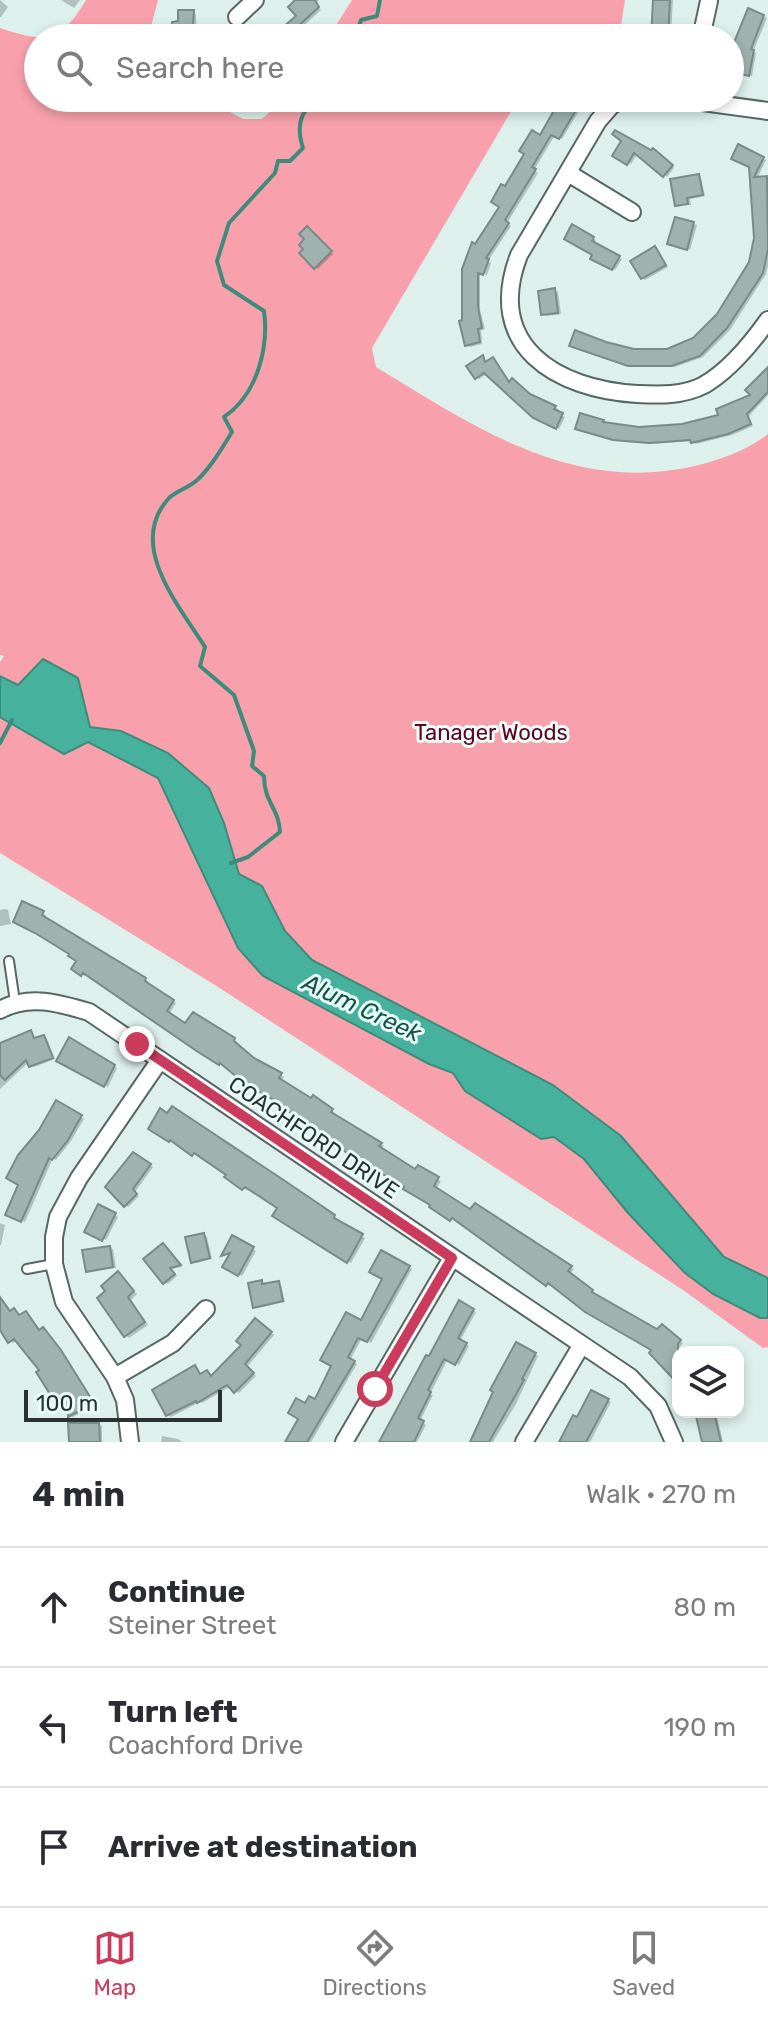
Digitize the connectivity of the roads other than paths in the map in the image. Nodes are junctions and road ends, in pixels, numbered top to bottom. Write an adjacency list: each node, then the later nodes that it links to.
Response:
1 (255, 0): 3 (street)
2 (709, 1): 4 (street)
3 (237, 17)
4 (704, 24)
5 (744, 108): 6 (street)
6 (768, 111)
7 (606, 112): 8 (street)
8 (568, 173): 9 (street); 10 (street)
9 (632, 212)
10 (768, 320)
11 (9, 961): 12 (lane)
12 (8, 1006): 13 (street, COACHFORD DRIVE)
13 (160, 1060): 14 (street, COACHFORD DRIVE); 15 (street)
14 (452, 1258): 18 (street, COACHFORD DRIVE); 21 (street)
15 (54, 1264): 16 (lane); 19 (street)
16 (27, 1269)
17 (206, 1309): 19 (street)
18 (581, 1346): 22 (street); 23 (street, COACHFORD DRIVE)
19 (115, 1377): 20 (street)
20 (130, 1442)
21 (344, 1442)
22 (524, 1442)
23 (674, 1442)

